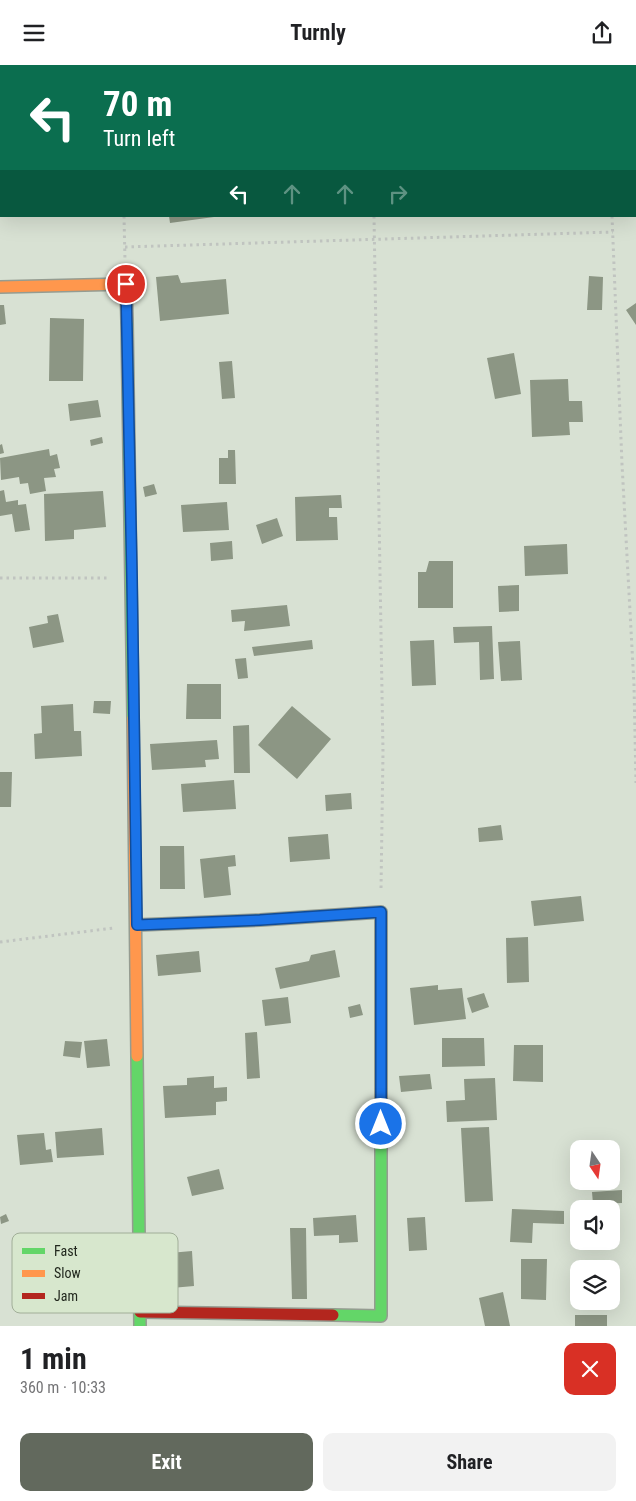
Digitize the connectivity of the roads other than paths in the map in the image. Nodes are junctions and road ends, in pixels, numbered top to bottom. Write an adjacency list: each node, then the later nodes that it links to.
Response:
1 (0, 287): 2 (street)
2 (137, 925): 3 (street); 5 (street)
3 (139, 1233)
4 (140, 1313): 6 (street)
5 (178, 1313)
6 (140, 1326)

